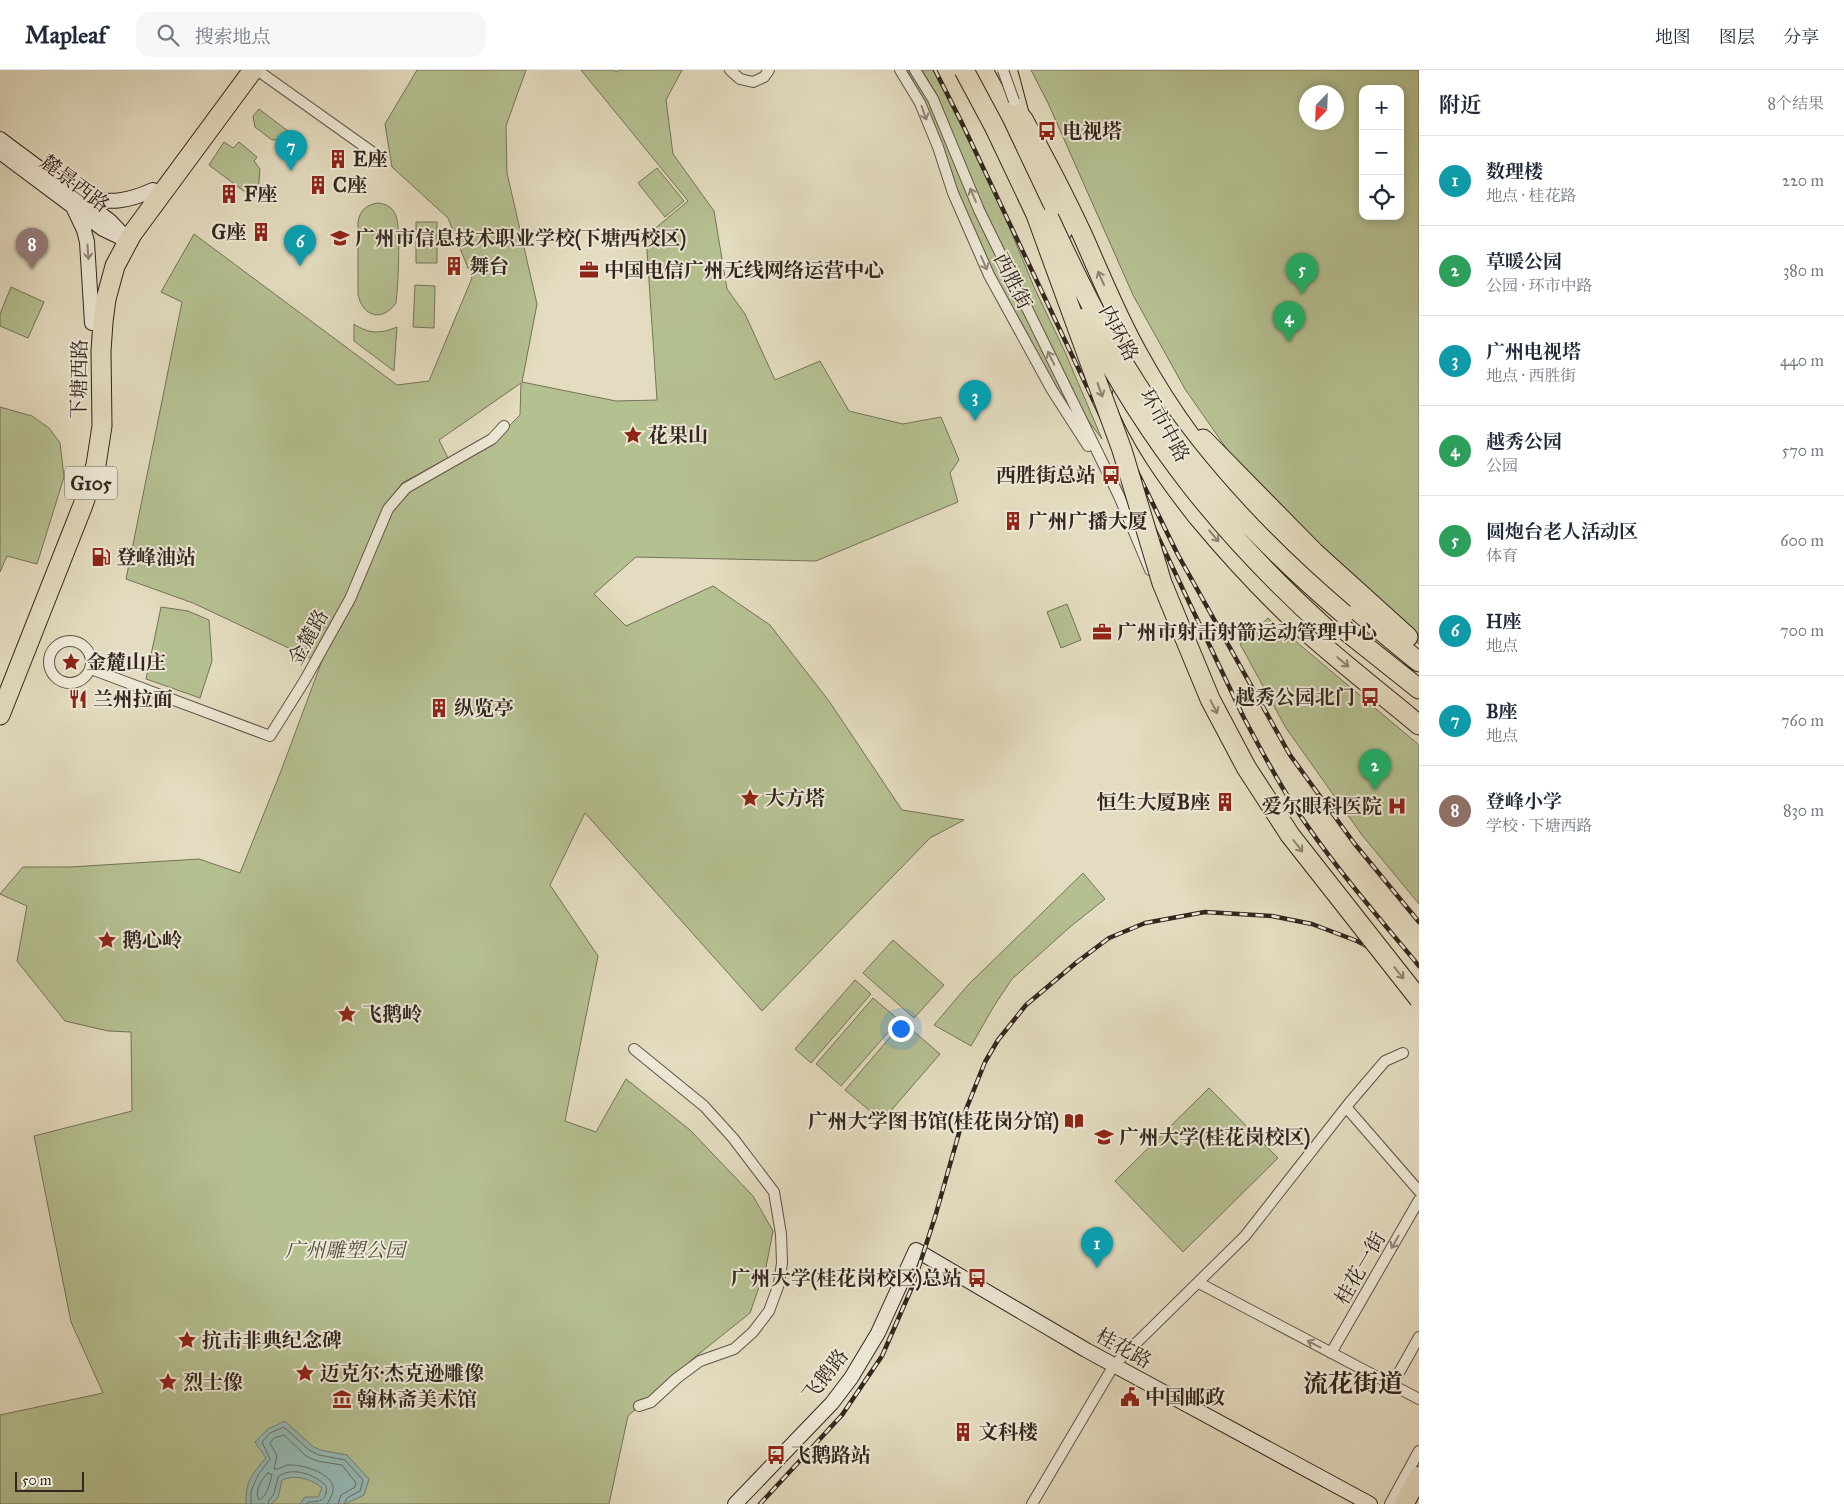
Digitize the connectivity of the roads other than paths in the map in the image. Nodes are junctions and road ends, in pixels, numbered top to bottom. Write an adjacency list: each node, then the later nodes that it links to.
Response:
1 (241, 70): 19 (highway, 下塘西路 / G105)
2 (253, 70): 22 (highway, 下塘西路 / G105)
3 (257, 70): 18 (street)
4 (730, 70): 5 (street)
5 (769, 70)
6 (900, 70): 29 (street, 西胜街, one-way to 29)
7 (915, 70): 29 (street, 西胜街, one-way to 7)
8 (964, 70): 21 (highway, 内环路, bridge)
9 (968, 70): 23 (highway)
10 (974, 70): 35 (highway, 内环路, bridge)
11 (983, 70): 23 (highway, 环市中路)
12 (996, 70): 15 (highway, 环市中路)
13 (1003, 70): 15 (street, bridge)
14 (1009, 70): 15 (main road)
15 (1017, 108): 26 (highway, 环市中路, one-way to 15)
16 (0, 139): 20 (street, 麓景西路)
17 (0, 152): 20 (street, 麓景西路)
18 (382, 159)
19 (153, 190): 20 (street); 22 (highway, 下塘西路 / G105)
20 (77, 203): 22 (street); 24 (street, one-way to 24)
21 (1035, 212): 30 (highway, 内环路, bridge); 43 (highway, one-way to 43, bridge)
22 (123, 236): 24 (highway, 下塘西路 / G105); 41 (highway, 下塘西路 / G105)
23 (1079, 286): 25 (highway, 环市中路); 28 (highway)
24 (92, 323): 38 (highway, 下塘西路 / G105)
25 (1112, 343): 28 (highway, 环市中路); 37 (highway)
26 (1164, 399): 31 (highway); 32 (highway); 33 (highway, 环市中路)
27 (504, 426): 34 (street, 金麓路)
28 (1135, 426): 42 (highway, 环市中路, one-way to 42)
29 (1119, 496): 36 (street, 西胜街)
30 (1332, 634): 39 (highway, 内环路); 40 (highway)
31 (1419, 647)
32 (1419, 656)
33 (1419, 662)
34 (91, 669): 34 (street)
35 (1419, 673)
36 (1193, 678)
37 (1419, 689)
38 (0, 690)
39 (1419, 703)
40 (1419, 711)
41 (0, 715)
42 (1419, 725)
43 (1419, 998)
44 (634, 1049): 56 (street)
45 (1403, 1053): 46 (street)
46 (1346, 1108): 47 (street); 50 (street)
47 (1419, 1191)
48 (1419, 1200): 52 (street, 桂花一街, one-way to 52)
49 (916, 1250): 53 (street, 桂花路); 59 (street, 飞鹅路)
50 (1199, 1283): 52 (street, one-way to 50); 53 (street)
51 (1419, 1337): 54 (street)
52 (1331, 1353): 54 (street)
53 (1114, 1365): 60 (street); 61 (street, 桂花路)
54 (1392, 1385): 55 (street)
55 (1419, 1399)
56 (640, 1406)
57 (1419, 1451): 62 (street)
58 (1419, 1476): 63 (highway)
59 (735, 1504)
60 (1032, 1504)
61 (1370, 1504)
62 (1390, 1504)
63 (1404, 1504)

